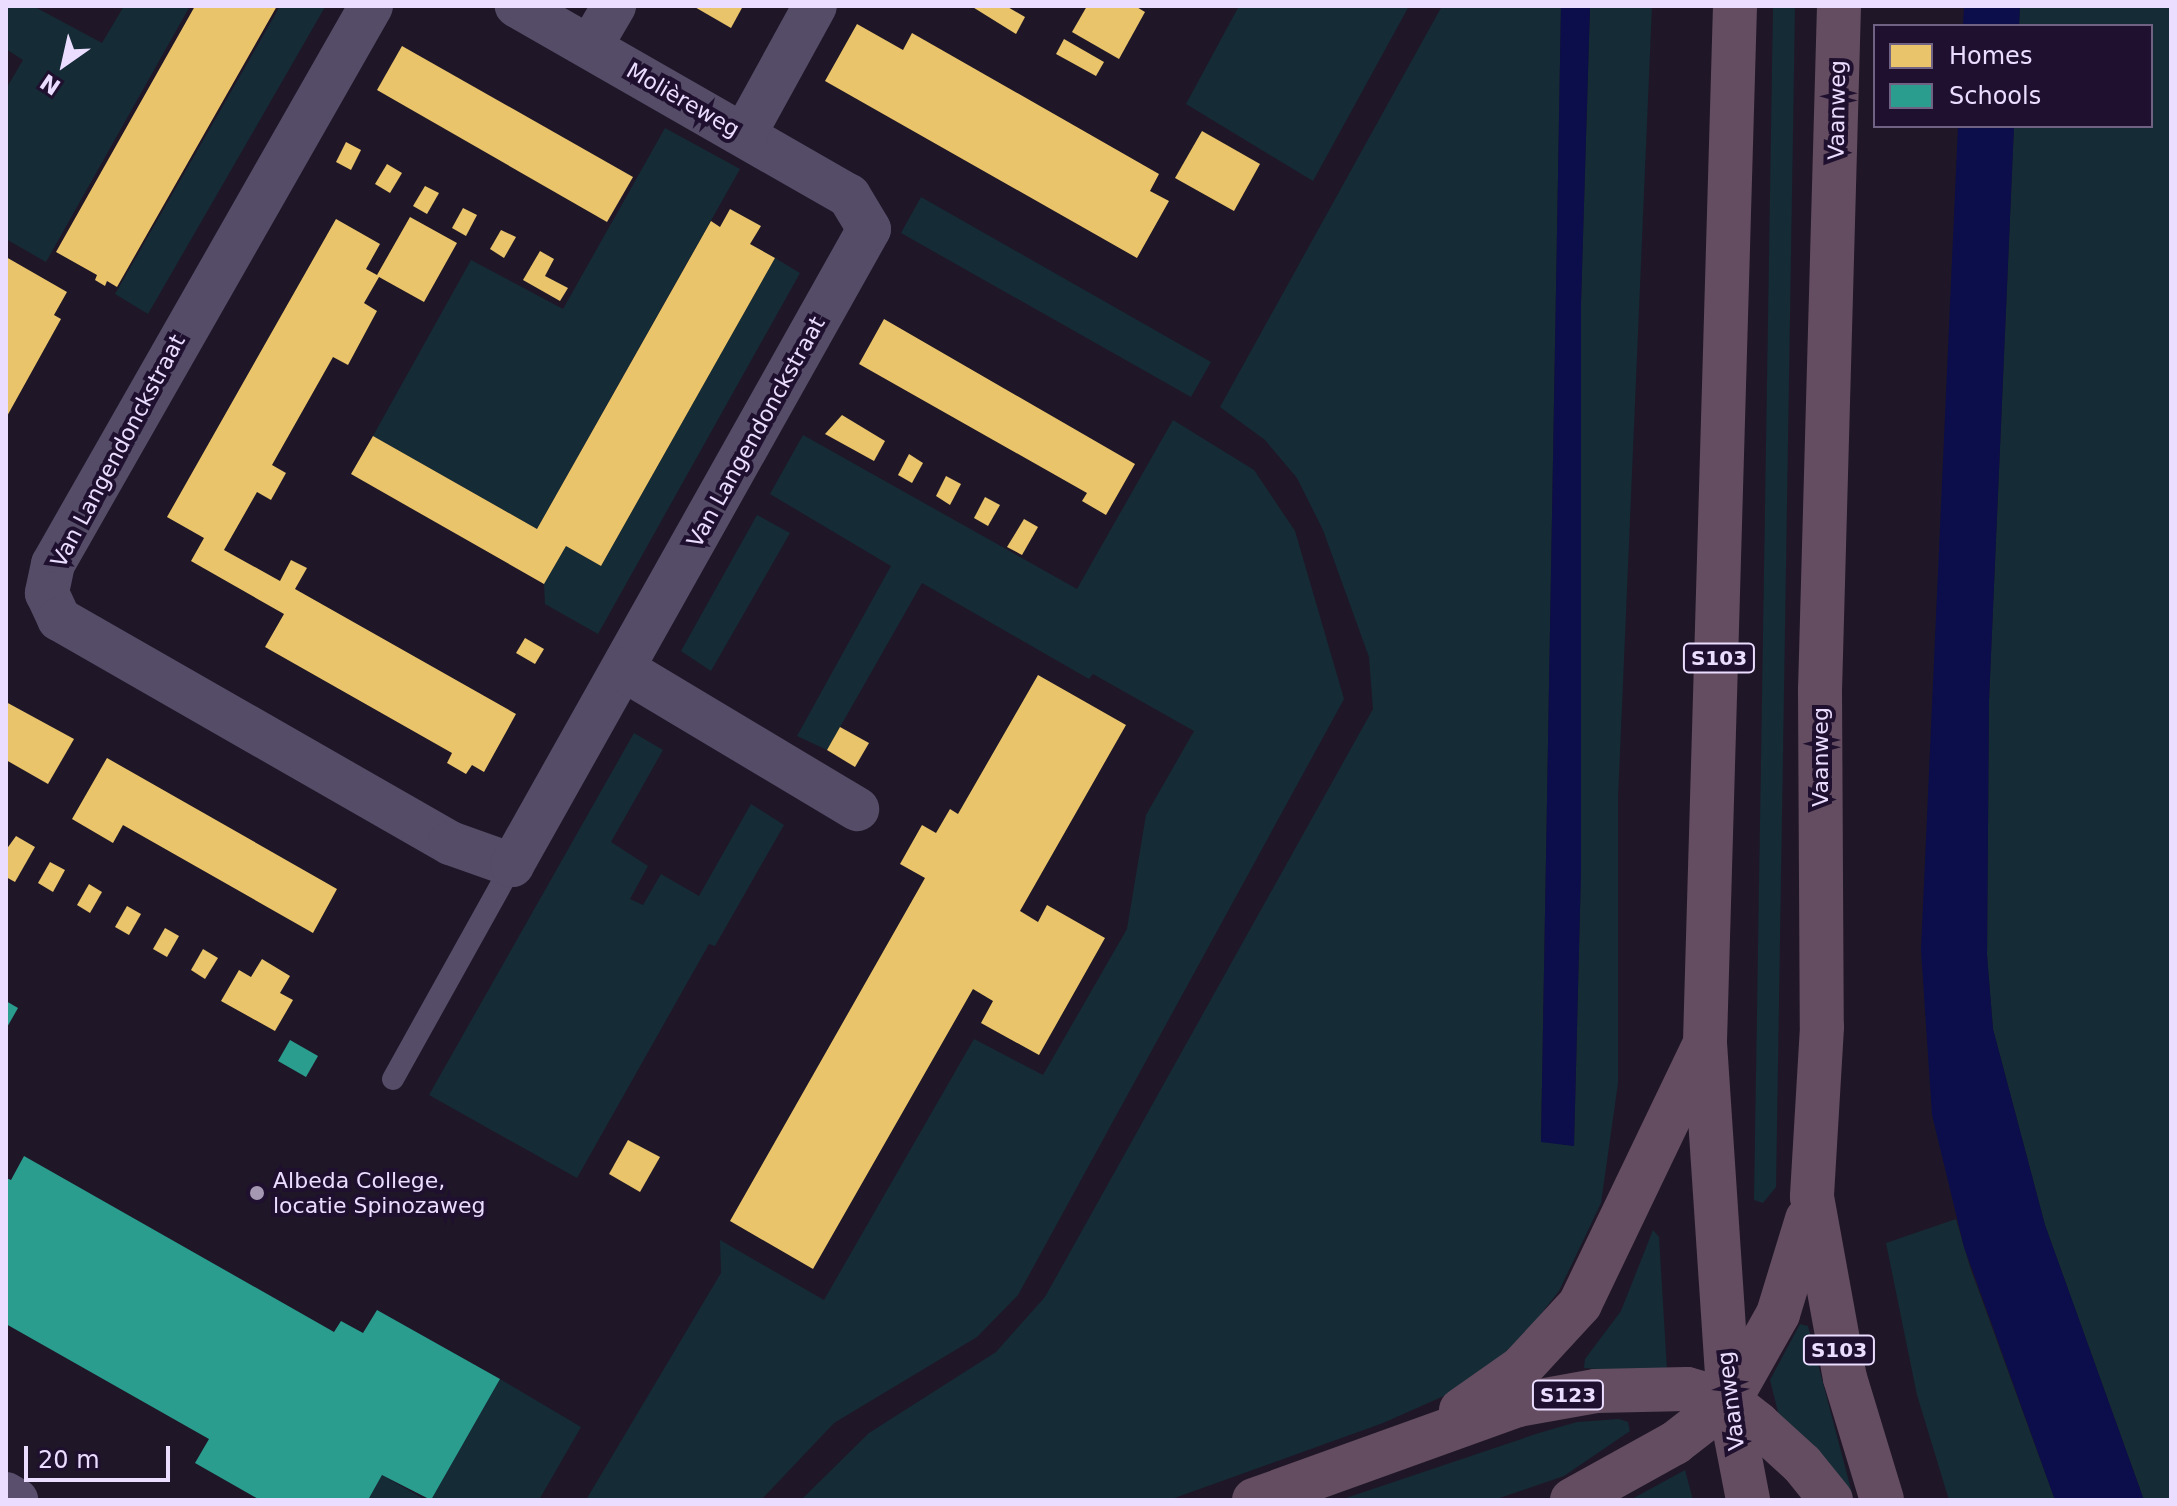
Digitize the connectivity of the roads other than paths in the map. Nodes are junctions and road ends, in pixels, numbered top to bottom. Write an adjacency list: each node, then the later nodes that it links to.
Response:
1 (371, 6): 12 (street, Van Langendonckstraat)
2 (517, 6): 7 (street, Molièreweg)
3 (614, 6): 7 (street)
4 (815, 6): 8 (street)
5 (1735, 6): 13 (highway, Vaanweg / S103)
6 (1839, 6): 15 (highway, Vaanweg / S103)
7 (590, 47): 8 (street, Molièreweg)
8 (744, 135): 9 (street, Molièreweg)
9 (849, 196): 10 (street, Van Langendonckstraat)
10 (623, 669): 11 (street); 12 (street, Van Langendonckstraat)
11 (857, 809)
12 (512, 865): 14 (lane, Van Langendonckstraat)
13 (1705, 1043): 16 (highway, Vaanweg / S103); 17 (highway)
14 (393, 1079)
15 (1812, 1197): 16 (highway); 24 (highway, Vaanweg / S103)
16 (1729, 1401): 17 (highway, S123); 21 (highway); 22 (highway, Vaanweg / S103); 23 (highway)
17 (1412, 1442): 20 (highway, S123)
18 (6, 1494): 19 (main road)
19 (16, 1500)
20 (1254, 1500)
21 (1572, 1500)
22 (1748, 1500)
23 (1831, 1500)
24 (1882, 1500)

